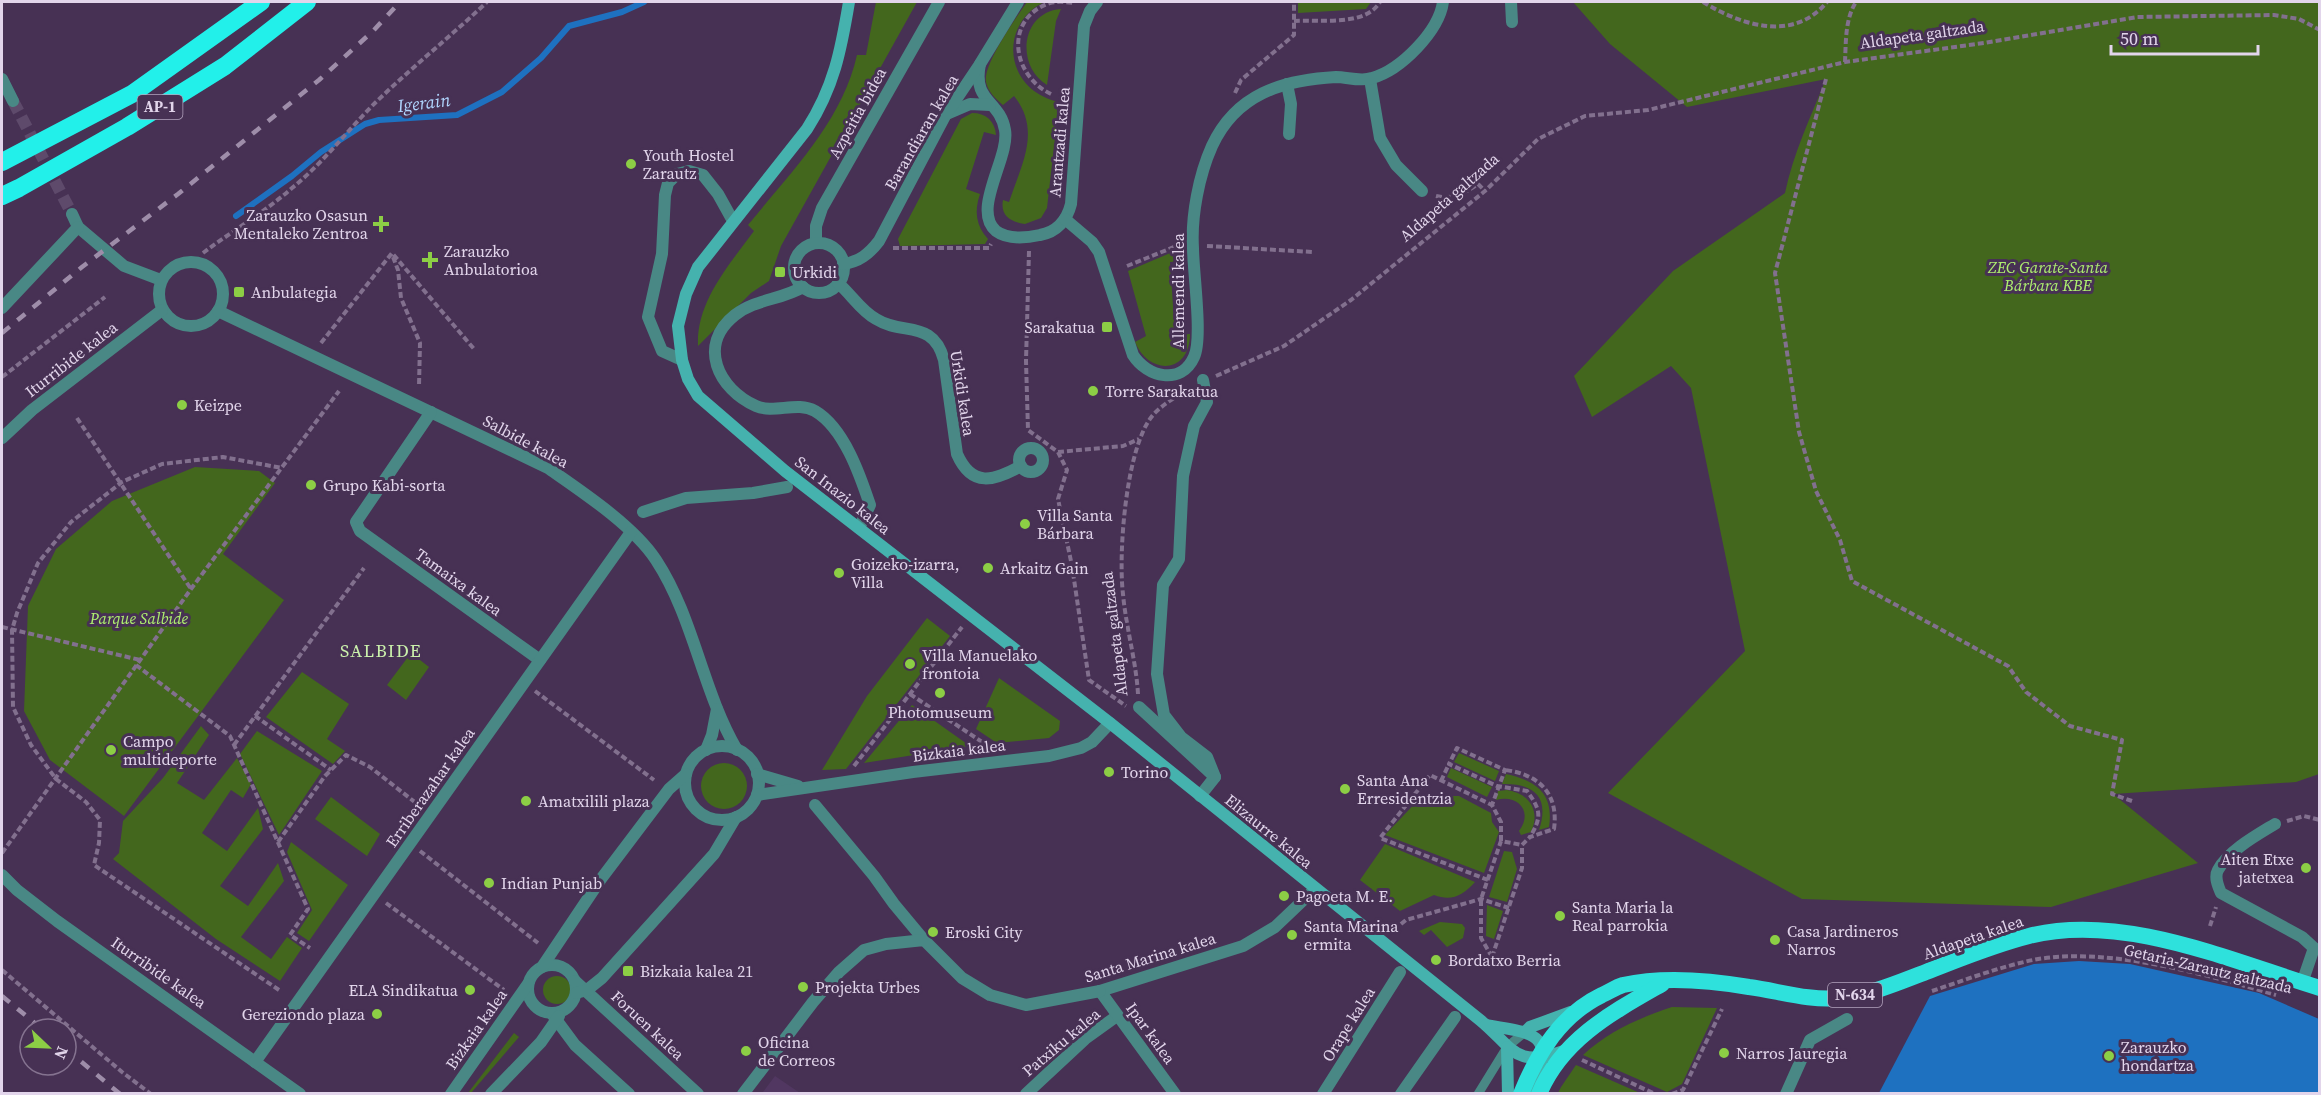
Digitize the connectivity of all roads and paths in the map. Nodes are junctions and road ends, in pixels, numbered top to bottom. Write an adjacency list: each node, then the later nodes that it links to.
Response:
1 (261, 2): 31 (highway, AP-1)
2 (307, 2): 34 (highway, AP-1)
3 (487, 2): 46 (path)
4 (849, 2): 37 (main road, San Inazio kalea)
5 (939, 2): 39 (street, Azpeitia bidea)
6 (1018, 2): 20 (street, Barandiaran kalea)
7 (1097, 2): 36 (street, Arantzadi kalea)
8 (1294, 2): 16 (path)
9 (1380, 2): 16 (path)
10 (1443, 2): 22 (street, Allemendi kalea)
11 (1511, 2): 17 (street)
12 (1702, 2): 13 (path)
13 (1827, 2)
14 (1856, 2): 19 (path)
15 (1073, 3): 25 (path)
16 (1294, 21): 26 (path)
17 (1512, 22)
18 (2319, 30): 19 (path, Aldapeta galtzada)
19 (1845, 62): 32 (path, Aldapeta galtzada)
20 (980, 64): 28 (street, Arantzadi kalea); 29 (street, Barandiaran kalea)
21 (2, 79): 27 (street)
22 (1370, 79): 24 (street, Allemendi kalea); 33 (street)
23 (1826, 79): 108 (path)
24 (1287, 84): 30 (street); 36 (street, Allemendi kalea)
25 (1052, 94)
26 (1236, 97)
27 (14, 101)
28 (990, 105): 29 (street); 36 (street, Arantzadi kalea)
29 (945, 116): 48 (street, Barandiaran kalea)
30 (1289, 134)
31 (2, 162)
32 (1485, 191): 33 (path); 61 (path, Aldapeta galtzada)
33 (1427, 193)
34 (2, 196)
35 (72, 214): 38 (street)
36 (1065, 219)
37 (733, 221): 59 (main road, San Inazio kalea); 59 (street)
38 (78, 227): 50 (street); 54 (street)
39 (816, 243): 48 (street); 52 (street)
40 (993, 243): 43 (path)
41 (1182, 244): 49 (path)
42 (1203, 246): 45 (path)
43 (889, 248)
44 (1029, 249): 68 (path)
45 (1313, 252)
46 (203, 253)
47 (392, 253): 57 (path); 58 (path); 62 (path)
48 (843, 264): 51 (street)
49 (1127, 266)
50 (161, 280): 55 (street); 56 (street)
51 (838, 284): 52 (street); 69 (street, Urkidi kalea)
52 (803, 287): 74 (street)
53 (105, 297): 60 (path)
54 (2, 308)
55 (162, 310): 56 (street); 66 (street, Iturribide kalea)
56 (218, 311): 64 (street, Salbide kalea)
57 (321, 343)
58 (474, 349)
59 (682, 360): 74 (main road, San Inazio kalea)
60 (2, 377)
61 (1203, 380): 67 (path, Aldapeta galtzada); 100 (street)
62 (419, 386)
63 (339, 391): 70 (path)
64 (431, 412): 75 (street, Salbide kalea); 82 (street, Tamaixa kalea)
65 (77, 418): 71 (path)
66 (2, 438)
67 (1139, 439): 68 (path); 86 (path, Aldapeta galtzada)
68 (1058, 452): 86 (path)
69 (1021, 466)
70 (282, 468): 71 (path); 77 (path)
71 (122, 482): 77 (path); 80 (path)
72 (787, 487): 73 (street)
73 (643, 512)
74 (859, 528): 89 (main road, San Inazio kalea)
75 (631, 532): 82 (street, Erriberazahar kalea); 87 (street, Salbide kalea)
76 (364, 568): 88 (path)
77 (191, 589): 81 (path)
78 (2, 627): 80 (path)
79 (962, 627): 85 (path)
80 (12, 630): 81 (path); 101 (path)
81 (140, 660): 83 (path)
82 (540, 660): 155 (street, Erriberazahar kalea)
83 (136, 665): 90 (path); 101 (path)
84 (531, 688): 102 (path)
85 (910, 694): 93 (path); 95 (path)
86 (1139, 707): 100 (street, Aldapeta galtzada)
87 (717, 708): 91 (street); 92 (street, Salbide kalea)
88 (255, 716): 90 (path); 96 (path)
89 (1110, 723): 105 (street, Bizkaia kalea); 107 (main road, San Inazio kalea)
90 (234, 745): 117 (path)
91 (706, 750): 92 (street); 98 (street)
92 (737, 750): 99 (street)
93 (997, 751)
94 (1449, 764): 97 (path); 103 (path); 104 (path)
95 (853, 766)
96 (331, 770): 109 (path); 117 (path)
97 (1504, 770): 104 (path); 115 (path)
98 (686, 774): 112 (street); 131 (street)
99 (757, 774): 105 (street, Bizkaia kalea); 106 (street)
100 (1215, 777): 107 (street)
101 (56, 779): 120 (path); 139 (path)
102 (654, 780)
103 (1441, 781): 111 (path); 122 (path)
104 (1497, 786): 111 (path); 115 (path)
105 (802, 787): 106 (street, Bizkaia kalea)
106 (757, 795): 112 (street)
107 (1200, 796): 123 (main road, Elizaurre kalea)
108 (2132, 801)
109 (416, 803)
110 (815, 805): 128 (street, Santa Marina kalea)
111 (1492, 805): 116 (path)
112 (736, 817): 137 (street)
113 (2319, 820): 114 (path)
114 (2275, 824): 135 (street)
115 (1530, 837): 118 (path)
116 (1501, 841): 118 (path); 122 (path)
117 (278, 843): 130 (path)
118 (1522, 845): 126 (path)
119 (417, 849): 129 (path)
120 (2, 853)
121 (2, 875): 155 (street, Iturribide kalea)
122 (1488, 880): 125 (path)
123 (1315, 889): 141 (street, Santa Marina kalea); 150 (main road, Elizaurre kalea)
124 (381, 899): 140 (path)
125 (1481, 899): 126 (path); 126 (path); 127 (path)
126 (1509, 908)
127 (1401, 924)
128 (924, 940): 141 (street, Santa Marina kalea); 162 (street)
129 (538, 943)
130 (310, 948)
131 (542, 967): 136 (street); 137 (street)
132 (2, 970): 156 (path)
133 (1400, 972): 165 (street, Orape kalea)
134 (1671, 980): 135 (highway, Aldapeta kalea / N-634); 145 (highway, N-634); 153 (highway)
135 (2302, 983): 138 (highway, Aldapeta kalea / N-634)
136 (528, 984): 146 (street); 158 (street, Bizkaia kalea)
137 (580, 988): 146 (street); 161 (street, Foruen kalea)
138 (2319, 988)
139 (279, 990)
140 (504, 990)
141 (1100, 991): 147 (street, Ipar kalea)
142 (1930, 992): 143 (path, Getaria-Zarautz galtzada)
143 (2280, 996)
144 (1722, 1009): 173 (path)
145 (1575, 1011): 151 (main road); 154 (highway, N-634)
146 (557, 1016): 159 (street); 160 (street)
147 (1117, 1017): 163 (street, Patxiku kalea); 164 (street, Ipar kalea)
148 (1455, 1017): 166 (street)
149 (1847, 1019): 174 (street)
150 (1486, 1025): 151 (main road); 152 (main road, Elizaurre kalea)
151 (1526, 1031): 152 (lane); 154 (main road)
152 (1507, 1047): 154 (main road); 167 (lane); 168 (main road)
153 (1570, 1054): 154 (main road); 171 (highway); 172 (path)
154 (1541, 1055): 169 (highway, N-634); 170 (main road)
155 (255, 1062): 157 (street, Iturribide kalea)
156 (151, 1094)
157 (300, 1094)
158 (451, 1094)
159 (491, 1094)
160 (629, 1094)
161 (698, 1094)
162 (743, 1094)
163 (1026, 1094)
164 (1175, 1094)
165 (1323, 1094)
166 (1401, 1094)
167 (1478, 1094)
168 (1508, 1094)
169 (1521, 1094)
170 (1532, 1094)
171 (1539, 1094)
172 (1654, 1094)
173 (1672, 1094)
174 (1786, 1094)

